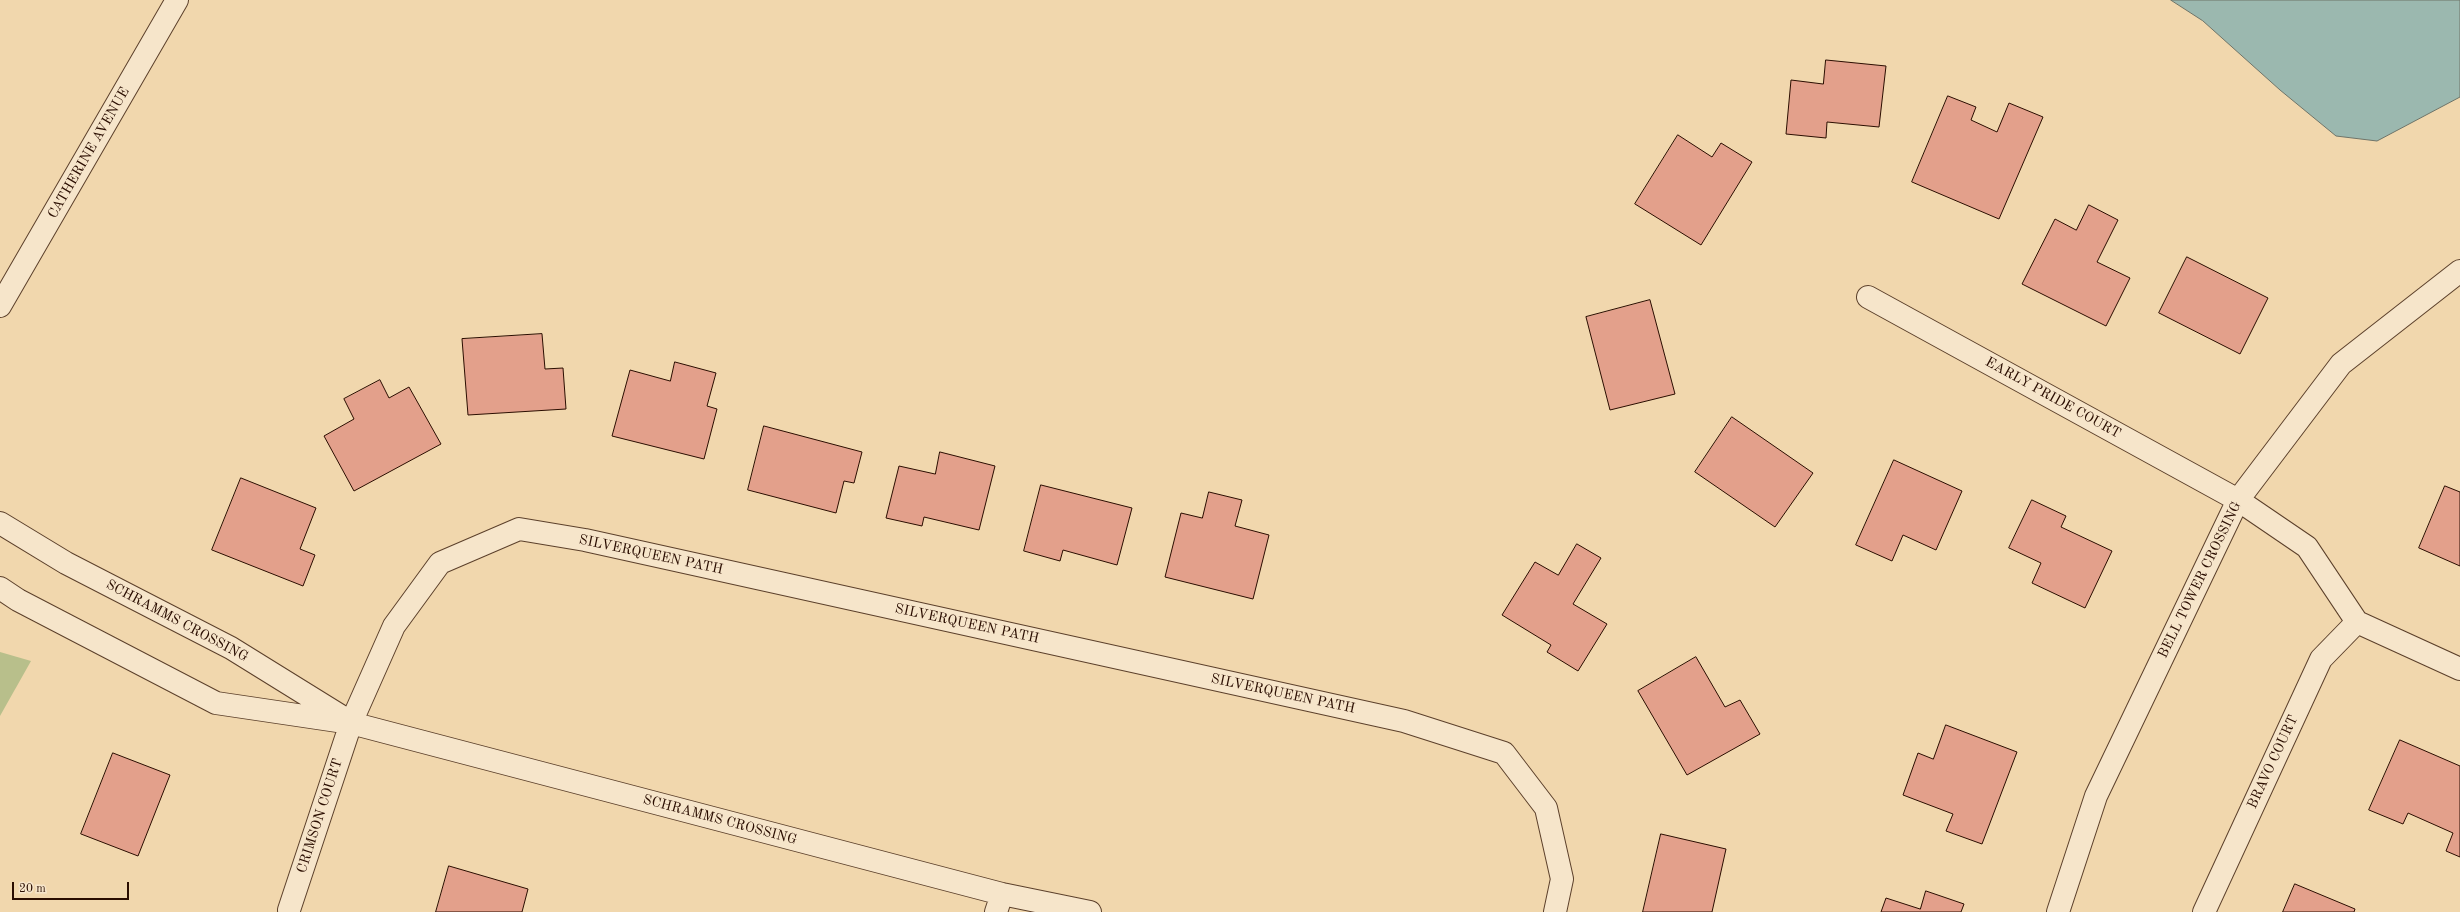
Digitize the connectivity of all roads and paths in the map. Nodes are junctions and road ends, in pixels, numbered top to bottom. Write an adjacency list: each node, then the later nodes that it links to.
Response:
1 (177, 0): 4 (street, CATHERINE AVENUE)
2 (2460, 271): 5 (street, BELL TOWER CROSSING)
3 (1868, 297): 5 (street, EARLY PRIDE COURT)
4 (0, 306)
5 (2238, 500): 8 (street, EARLY PRIDE COURT); 15 (street, BELL TOWER CROSSING)
6 (0, 523): 10 (street, SCHRAMMS CROSSING)
7 (0, 588): 10 (street, SCHRAMMS CROSSING)
8 (2357, 622): 9 (street); 16 (street, BRAVO COURT)
9 (2460, 669)
10 (351, 723): 11 (street, SCHRAMMS CROSSING); 12 (street, CRIMSON COURT); 14 (street, SILVERQUEEN PATH)
11 (999, 903): 13 (street, SCHRAMMS CROSSING)
12 (289, 910)
13 (1090, 912)
14 (1555, 912)
15 (2058, 912)
16 (2204, 912)

